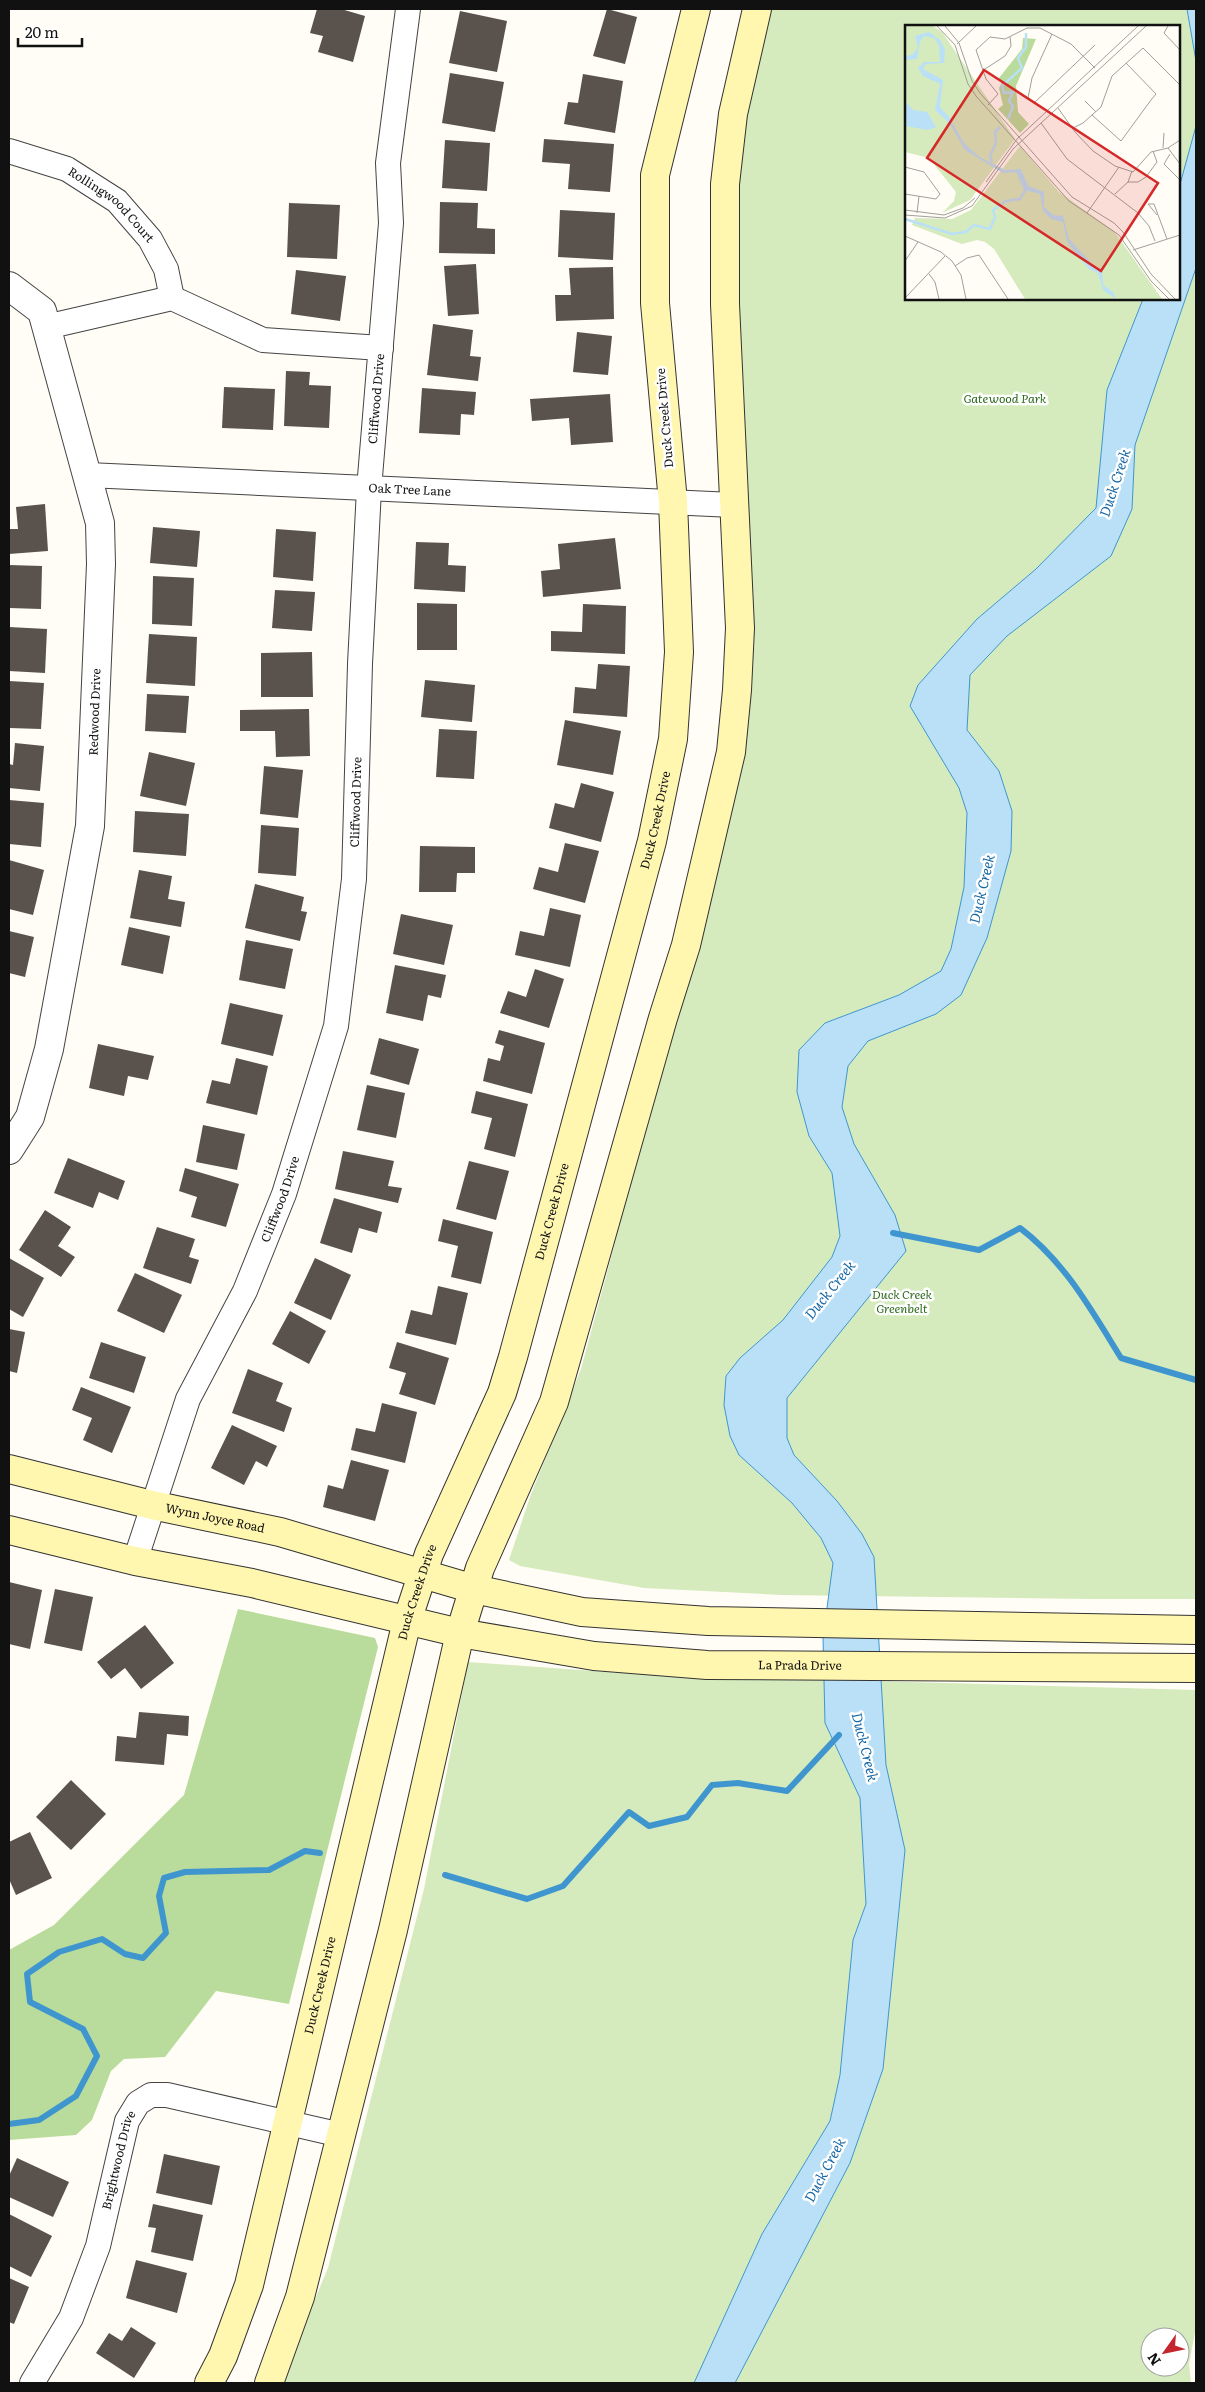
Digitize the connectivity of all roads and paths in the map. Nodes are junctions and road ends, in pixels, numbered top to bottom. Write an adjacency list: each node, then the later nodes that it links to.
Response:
1 (408, 9): 8 (street, Cliffwood Drive)
2 (696, 9): 11 (main road, Duck Creek Drive)
3 (757, 9): 12 (main road)
4 (9, 151): 6 (street, Rollingwood Court)
5 (9, 286): 7 (street, Redwood Drive)
6 (172, 298): 7 (street); 8 (street)
7 (46, 326): 9 (street, Redwood Drive)
8 (381, 348): 10 (street, Cliffwood Drive)
9 (88, 475): 10 (street, Oak Tree Lane); 13 (street, Redwood Drive)
10 (369, 489): 11 (street, Oak Tree Lane); 15 (street, Cliffwood Drive)
11 (673, 502): 12 (street, Oak Tree Lane); 18 (main road, Duck Creek Drive)
12 (733, 505): 19 (main road)
13 (9, 1150)
14 (9, 1469): 15 (main road, Wynn Joyce Road)
15 (152, 1505): 17 (street, Cliffwood Drive); 18 (main road, Wynn Joyce Road)
16 (9, 1530): 17 (main road)
17 (135, 1561): 20 (main road)
18 (422, 1575): 19 (main road); 20 (main road, Duck Creek Drive)
19 (474, 1589): 21 (main road); 22 (main road)
20 (407, 1621): 22 (main road, La Prada Drive); 24 (main road, Duck Creek Drive)
21 (1196, 1630)
22 (460, 1633): 23 (main road, La Prada Drive); 25 (main road)
23 (1196, 1668)
24 (288, 2123): 25 (street, Brightwood Drive); 26 (street, Brightwood Drive); 27 (main road, Duck Creek Drive)
25 (341, 2135): 28 (main road)
26 (32, 2383)
27 (209, 2383)
28 (269, 2383)

